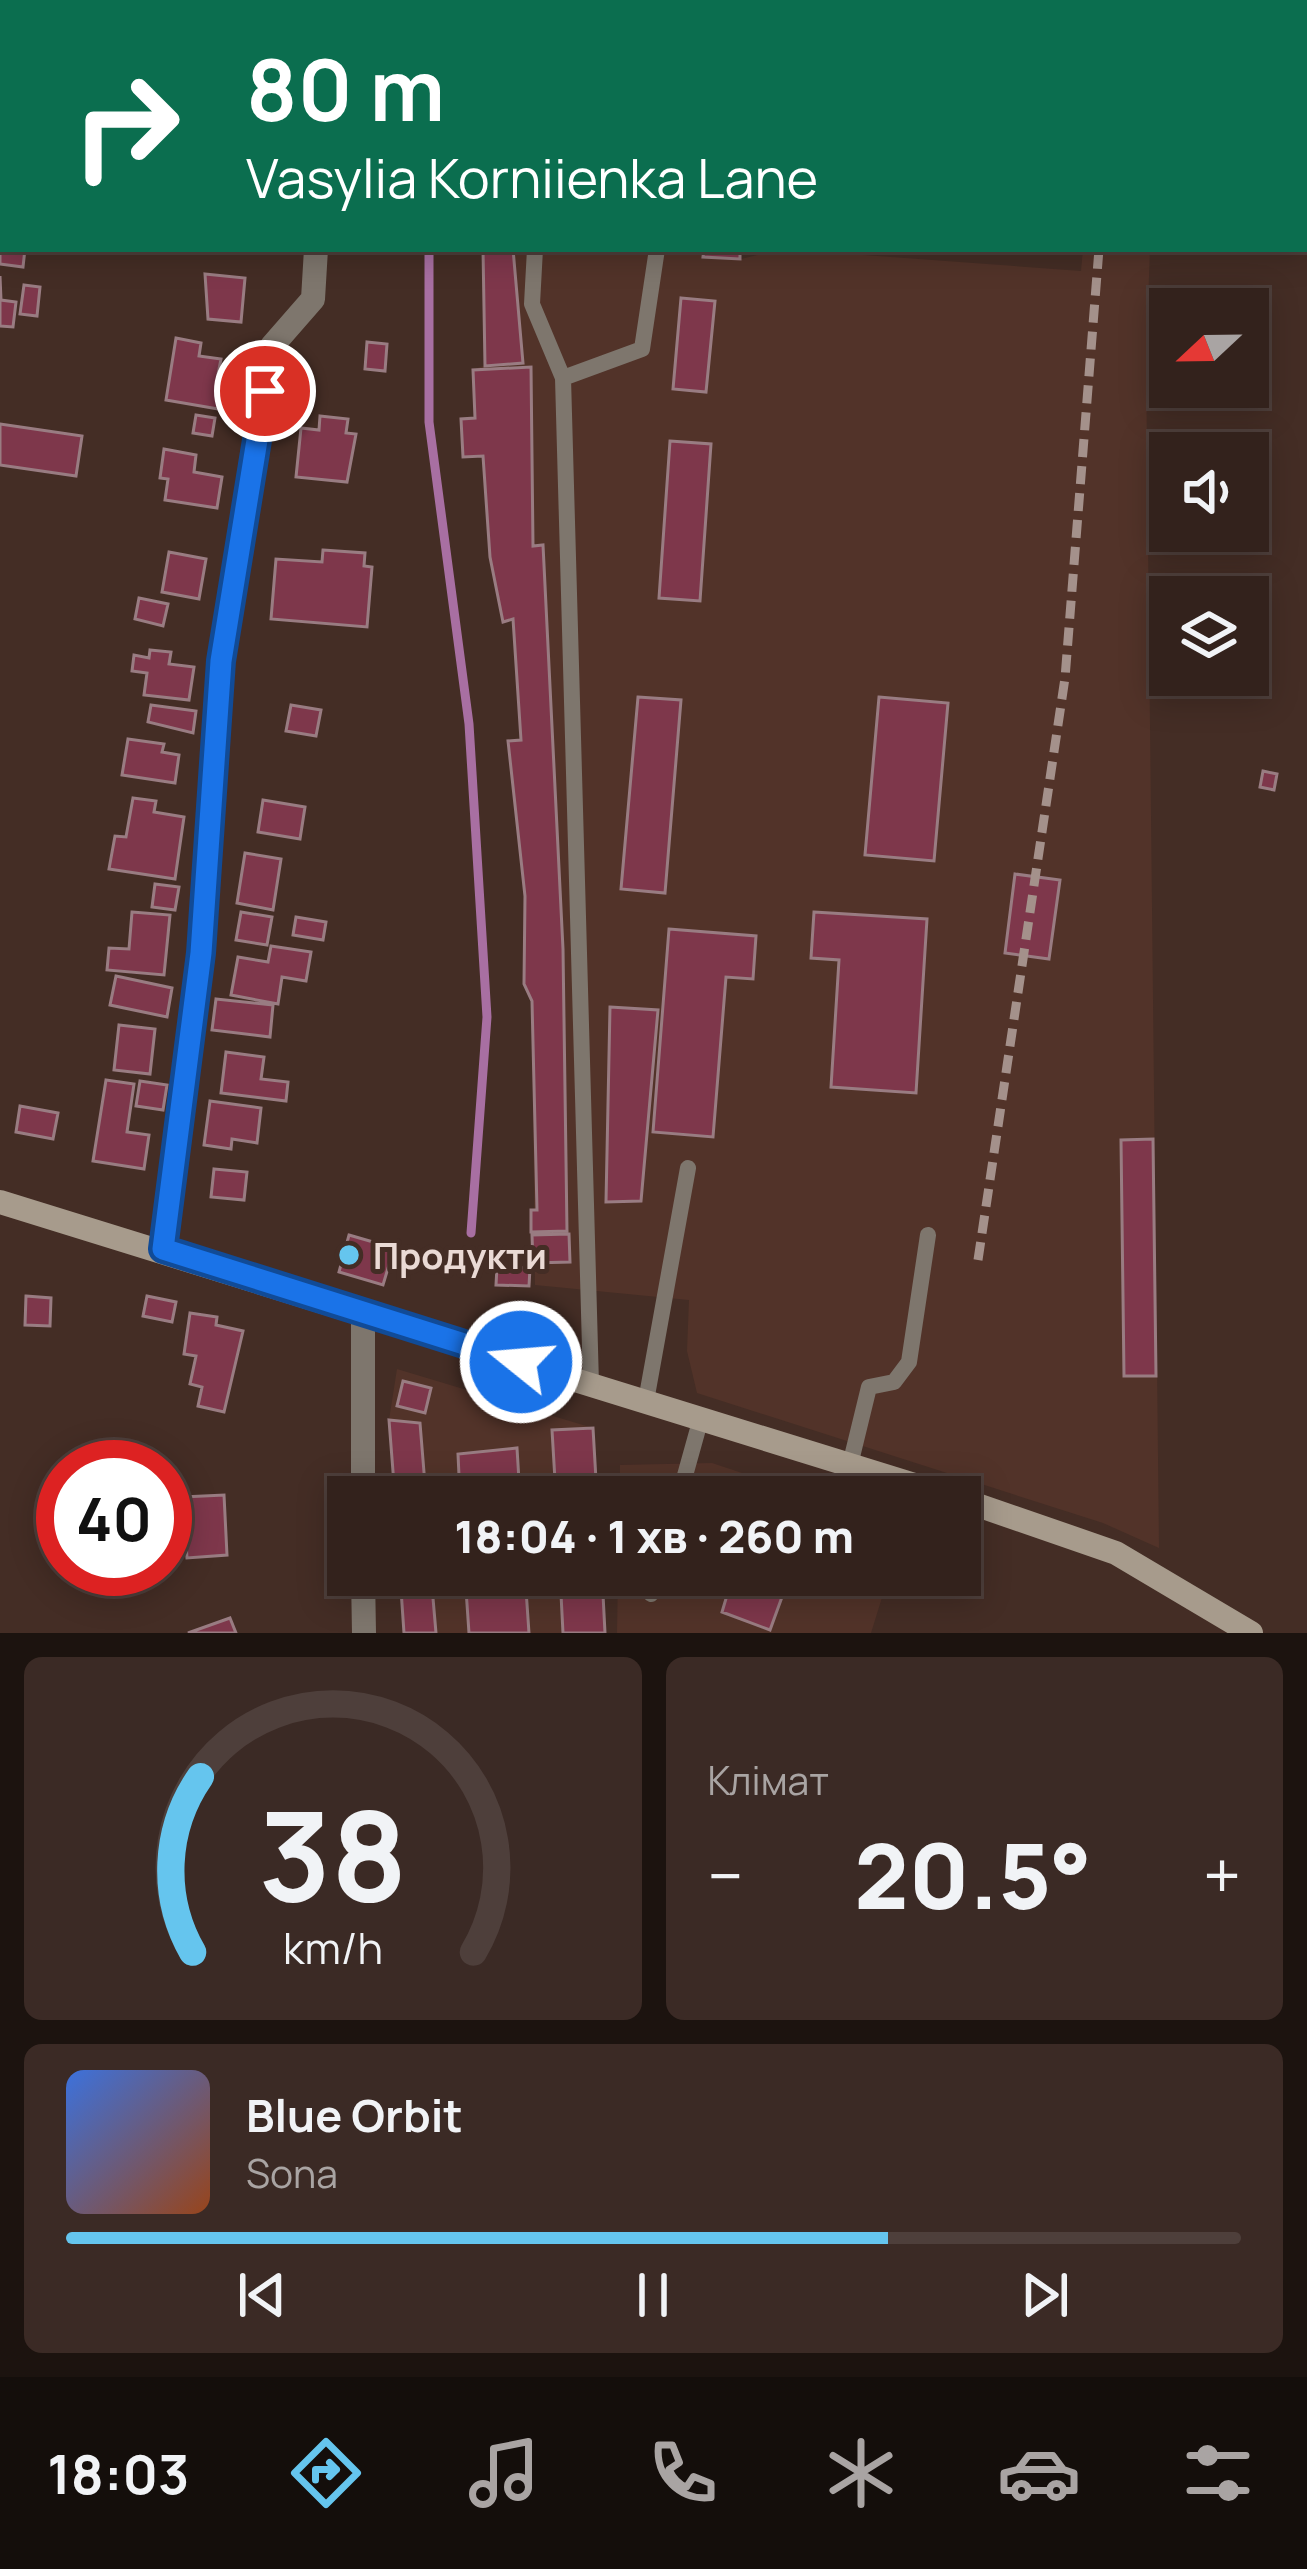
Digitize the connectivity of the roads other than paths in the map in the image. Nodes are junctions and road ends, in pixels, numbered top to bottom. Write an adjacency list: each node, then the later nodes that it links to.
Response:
1 (316, 252): 8 (street)
2 (535, 252): 4 (lane)
3 (657, 252): 4 (lane)
4 (563, 378): 10 (lane)
5 (688, 1168): 11 (lane)
6 (0, 1202): 8 (street)
7 (928, 1235): 13 (lane)
8 (163, 1249): 9 (street)
9 (362, 1313): 10 (street); 14 (street)
10 (591, 1384): 11 (street)
11 (646, 1401): 12 (street)
12 (701, 1418): 13 (street); 15 (lane)
13 (850, 1465): 16 (street)
14 (363, 1476)
15 (685, 1476)
16 (885, 1476)
17 (981, 1507): 20 (street)
18 (363, 1596): 19 (street)
19 (364, 1633)
20 (1251, 1633)

